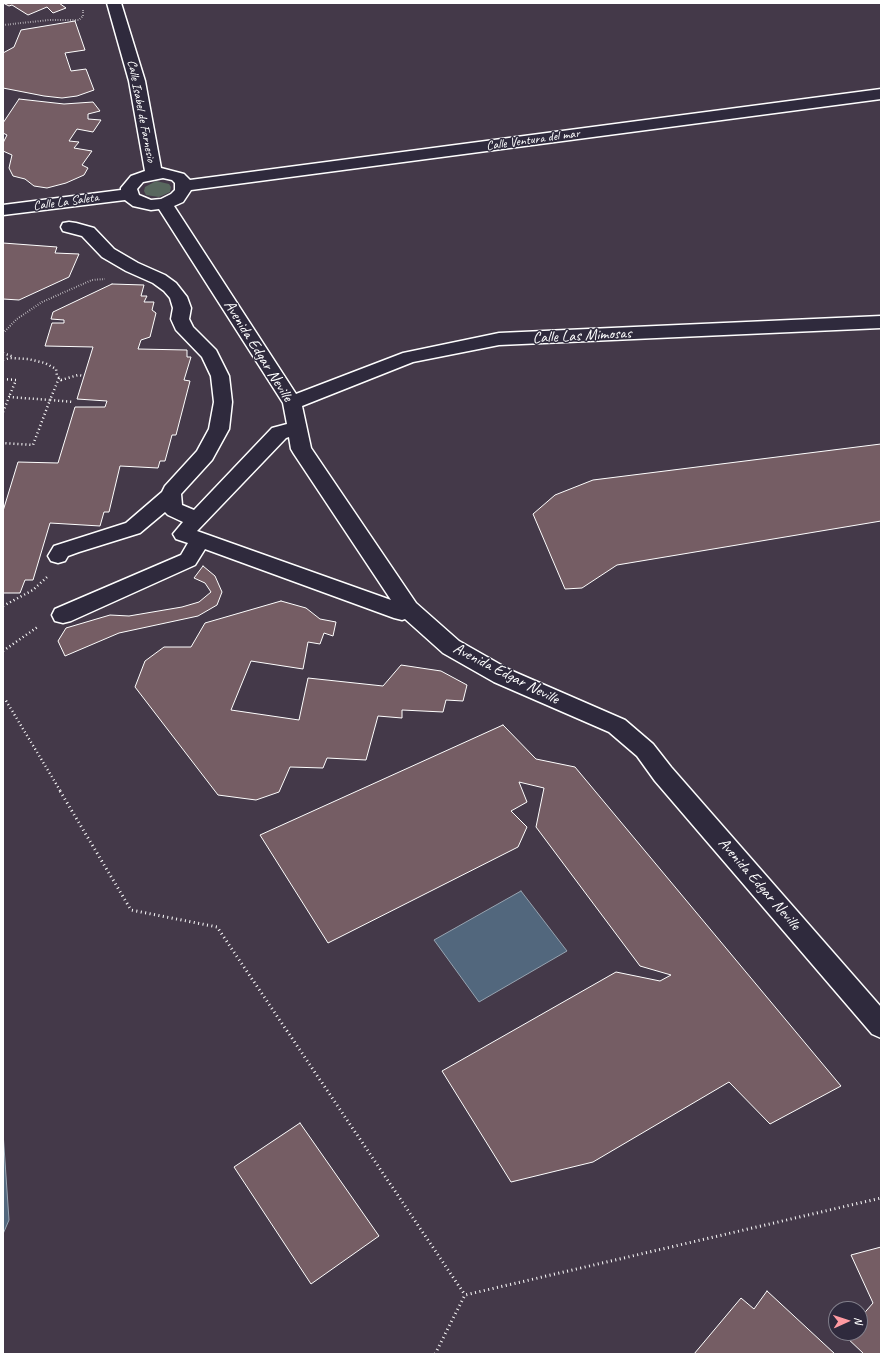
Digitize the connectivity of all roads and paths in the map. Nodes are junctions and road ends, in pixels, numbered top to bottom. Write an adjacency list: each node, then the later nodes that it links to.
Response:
1 (114, 3): 5 (street, Calle Isabel de Farnesio)
2 (83, 8): 3 (path)
3 (3, 26)
4 (881, 94): 6 (street, Calle Ventura del mar)
5 (154, 174): 6 (street); 7 (street)
6 (184, 186): 8 (street)
7 (130, 194): 8 (street); 9 (street, Calle La Saleta)
8 (164, 204): 23 (street, Avenida Edgar Neville)
9 (3, 210)
10 (69, 227): 11 (street)
11 (132, 267): 13 (path); 27 (street)
12 (881, 322): 23 (street, Calle Las Mimosas)
13 (3, 333)
14 (3, 353): 15 (path)
15 (17, 358): 16 (path); 19 (path)
16 (3, 360)
17 (84, 376): 19 (path)
18 (3, 378): 20 (path)
19 (59, 378): 21 (path)
20 (9, 397): 21 (path); 24 (path)
21 (50, 400): 22 (path); 26 (path)
22 (74, 402)
23 (292, 403): 25 (street, Avenida Edgar Neville)
24 (3, 412)
25 (297, 428): 28 (street); 32 (street, Avenida Edgar Neville)
26 (3, 443)
27 (170, 496): 28 (street); 30 (street)
28 (197, 520): 29 (street)
29 (200, 540): 32 (street); 33 (street)
30 (58, 556): 31 (path)
31 (3, 606)
32 (408, 609): 36 (street, Avenida Edgar Neville)
33 (63, 615): 34 (path)
34 (3, 651)
35 (3, 699): 38 (path)
36 (881, 1026)
37 (881, 1198): 38 (path)
38 (465, 1295): 39 (path)
39 (435, 1354)

